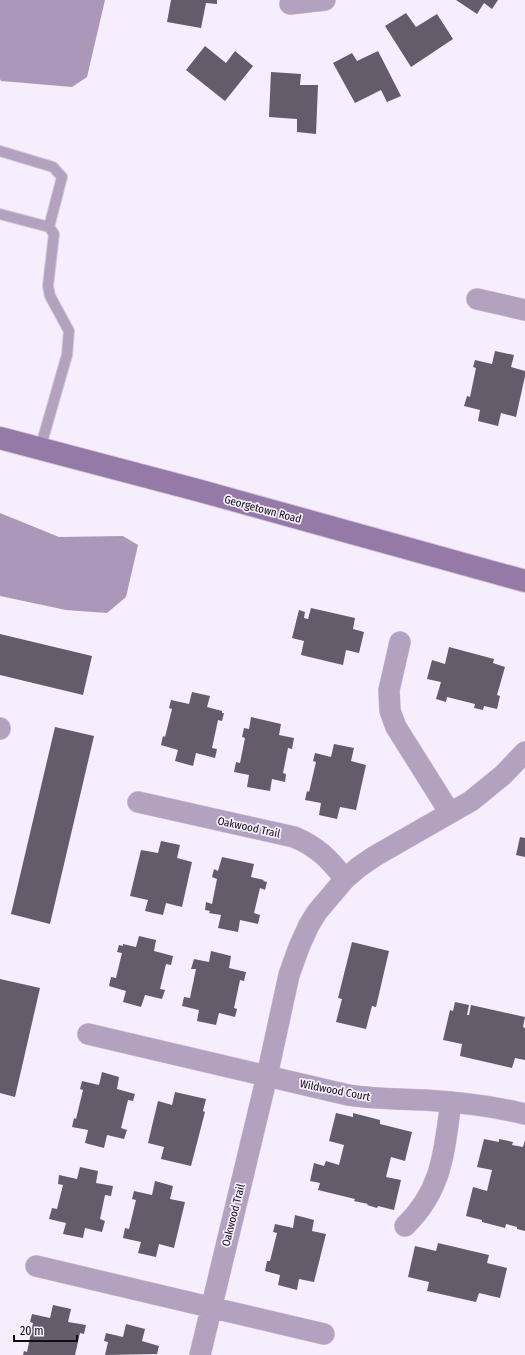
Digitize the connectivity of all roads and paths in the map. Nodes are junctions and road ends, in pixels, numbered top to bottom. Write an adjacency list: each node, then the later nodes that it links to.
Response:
1 (325, 0): 2 (street)
2 (290, 4)
3 (0, 151): 5 (lane)
4 (0, 214): 5 (lane)
5 (49, 227): 9 (lane)
6 (477, 299): 7 (street)
7 (525, 310)
8 (0, 438): 9 (main road, Georgetown Road)
9 (40, 448): 10 (main road, Georgetown Road)
10 (525, 581)
11 (400, 642): 14 (street)
12 (523, 759): 14 (street, Oakwood Trail)
13 (138, 802): 15 (street, Oakwood Trail)
14 (450, 813): 15 (street, Oakwood Trail)
15 (344, 879): 17 (street, Oakwood Trail)
16 (88, 1034): 17 (street)
17 (267, 1076): 18 (street, Wildwood Court); 22 (street, Oakwood Trail)
18 (451, 1102): 19 (street, Wildwood Court); 20 (street)
19 (525, 1114)
20 (405, 1226)
21 (36, 1266): 22 (street)
22 (211, 1307): 23 (street); 24 (street, Oakwood Trail)
23 (324, 1334)
24 (200, 1355)

